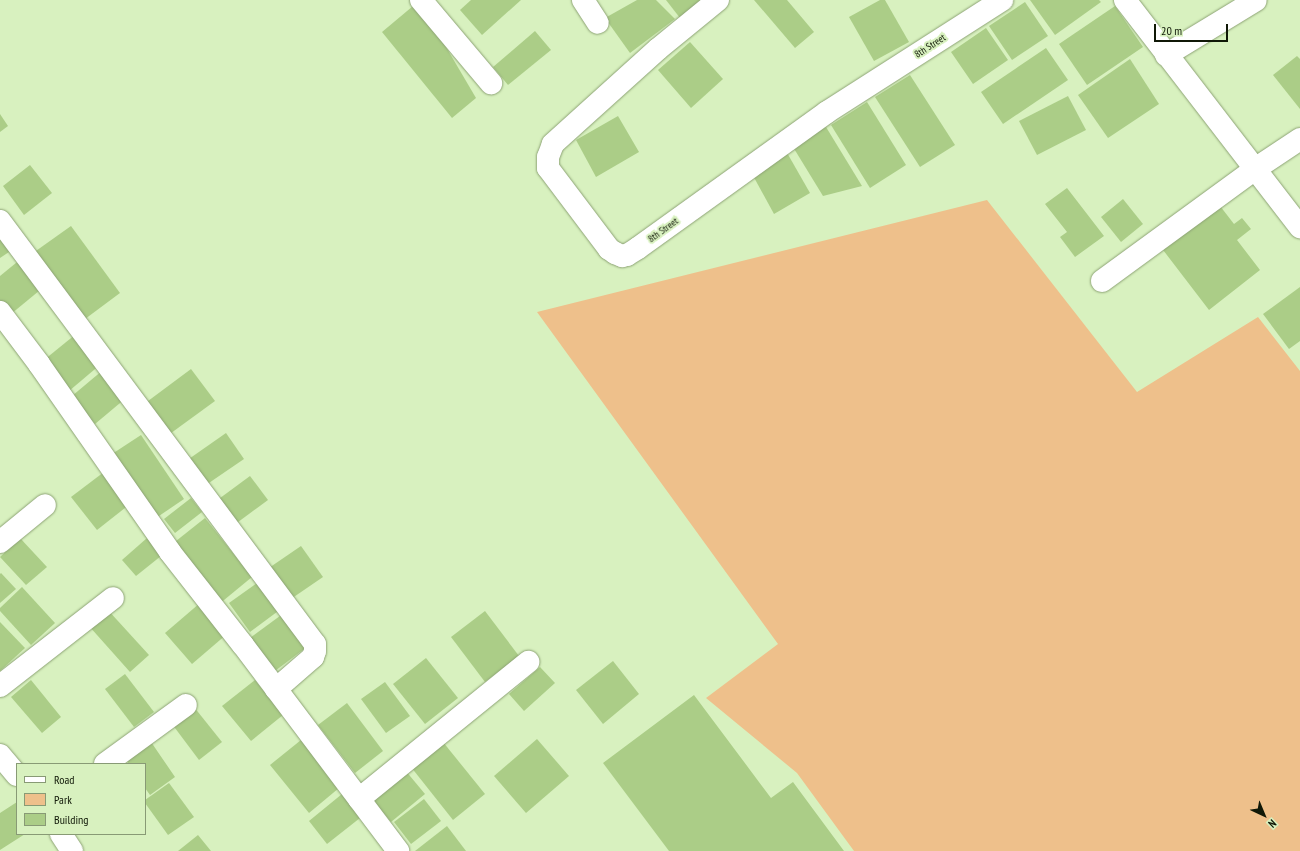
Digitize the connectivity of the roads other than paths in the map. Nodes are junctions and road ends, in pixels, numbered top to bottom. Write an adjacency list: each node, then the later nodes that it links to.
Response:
1 (421, 0): 9 (street)
2 (583, 0): 7 (street)
3 (718, 0): 4 (street, 8th Street)
4 (1002, 0)
5 (1125, 0): 8 (street)
6 (1256, 0): 8 (street)
7 (598, 23)
8 (1166, 56): 11 (street)
9 (491, 83)
10 (1300, 139): 11 (street)
11 (1255, 169): 13 (street); 14 (street)
12 (0, 221): 21 (street)
13 (1300, 227)
14 (1102, 281)
15 (0, 312): 21 (street)
16 (45, 505): 17 (street)
17 (0, 542)
18 (113, 598): 20 (street)
19 (528, 662): 26 (street)
20 (0, 686)
21 (276, 689): 26 (street)
22 (186, 705): 24 (street)
23 (0, 755): 25 (street)
24 (106, 763)
25 (16, 774)
26 (359, 799): 29 (street)
27 (62, 835): 28 (street)
28 (72, 851)
29 (398, 851)

